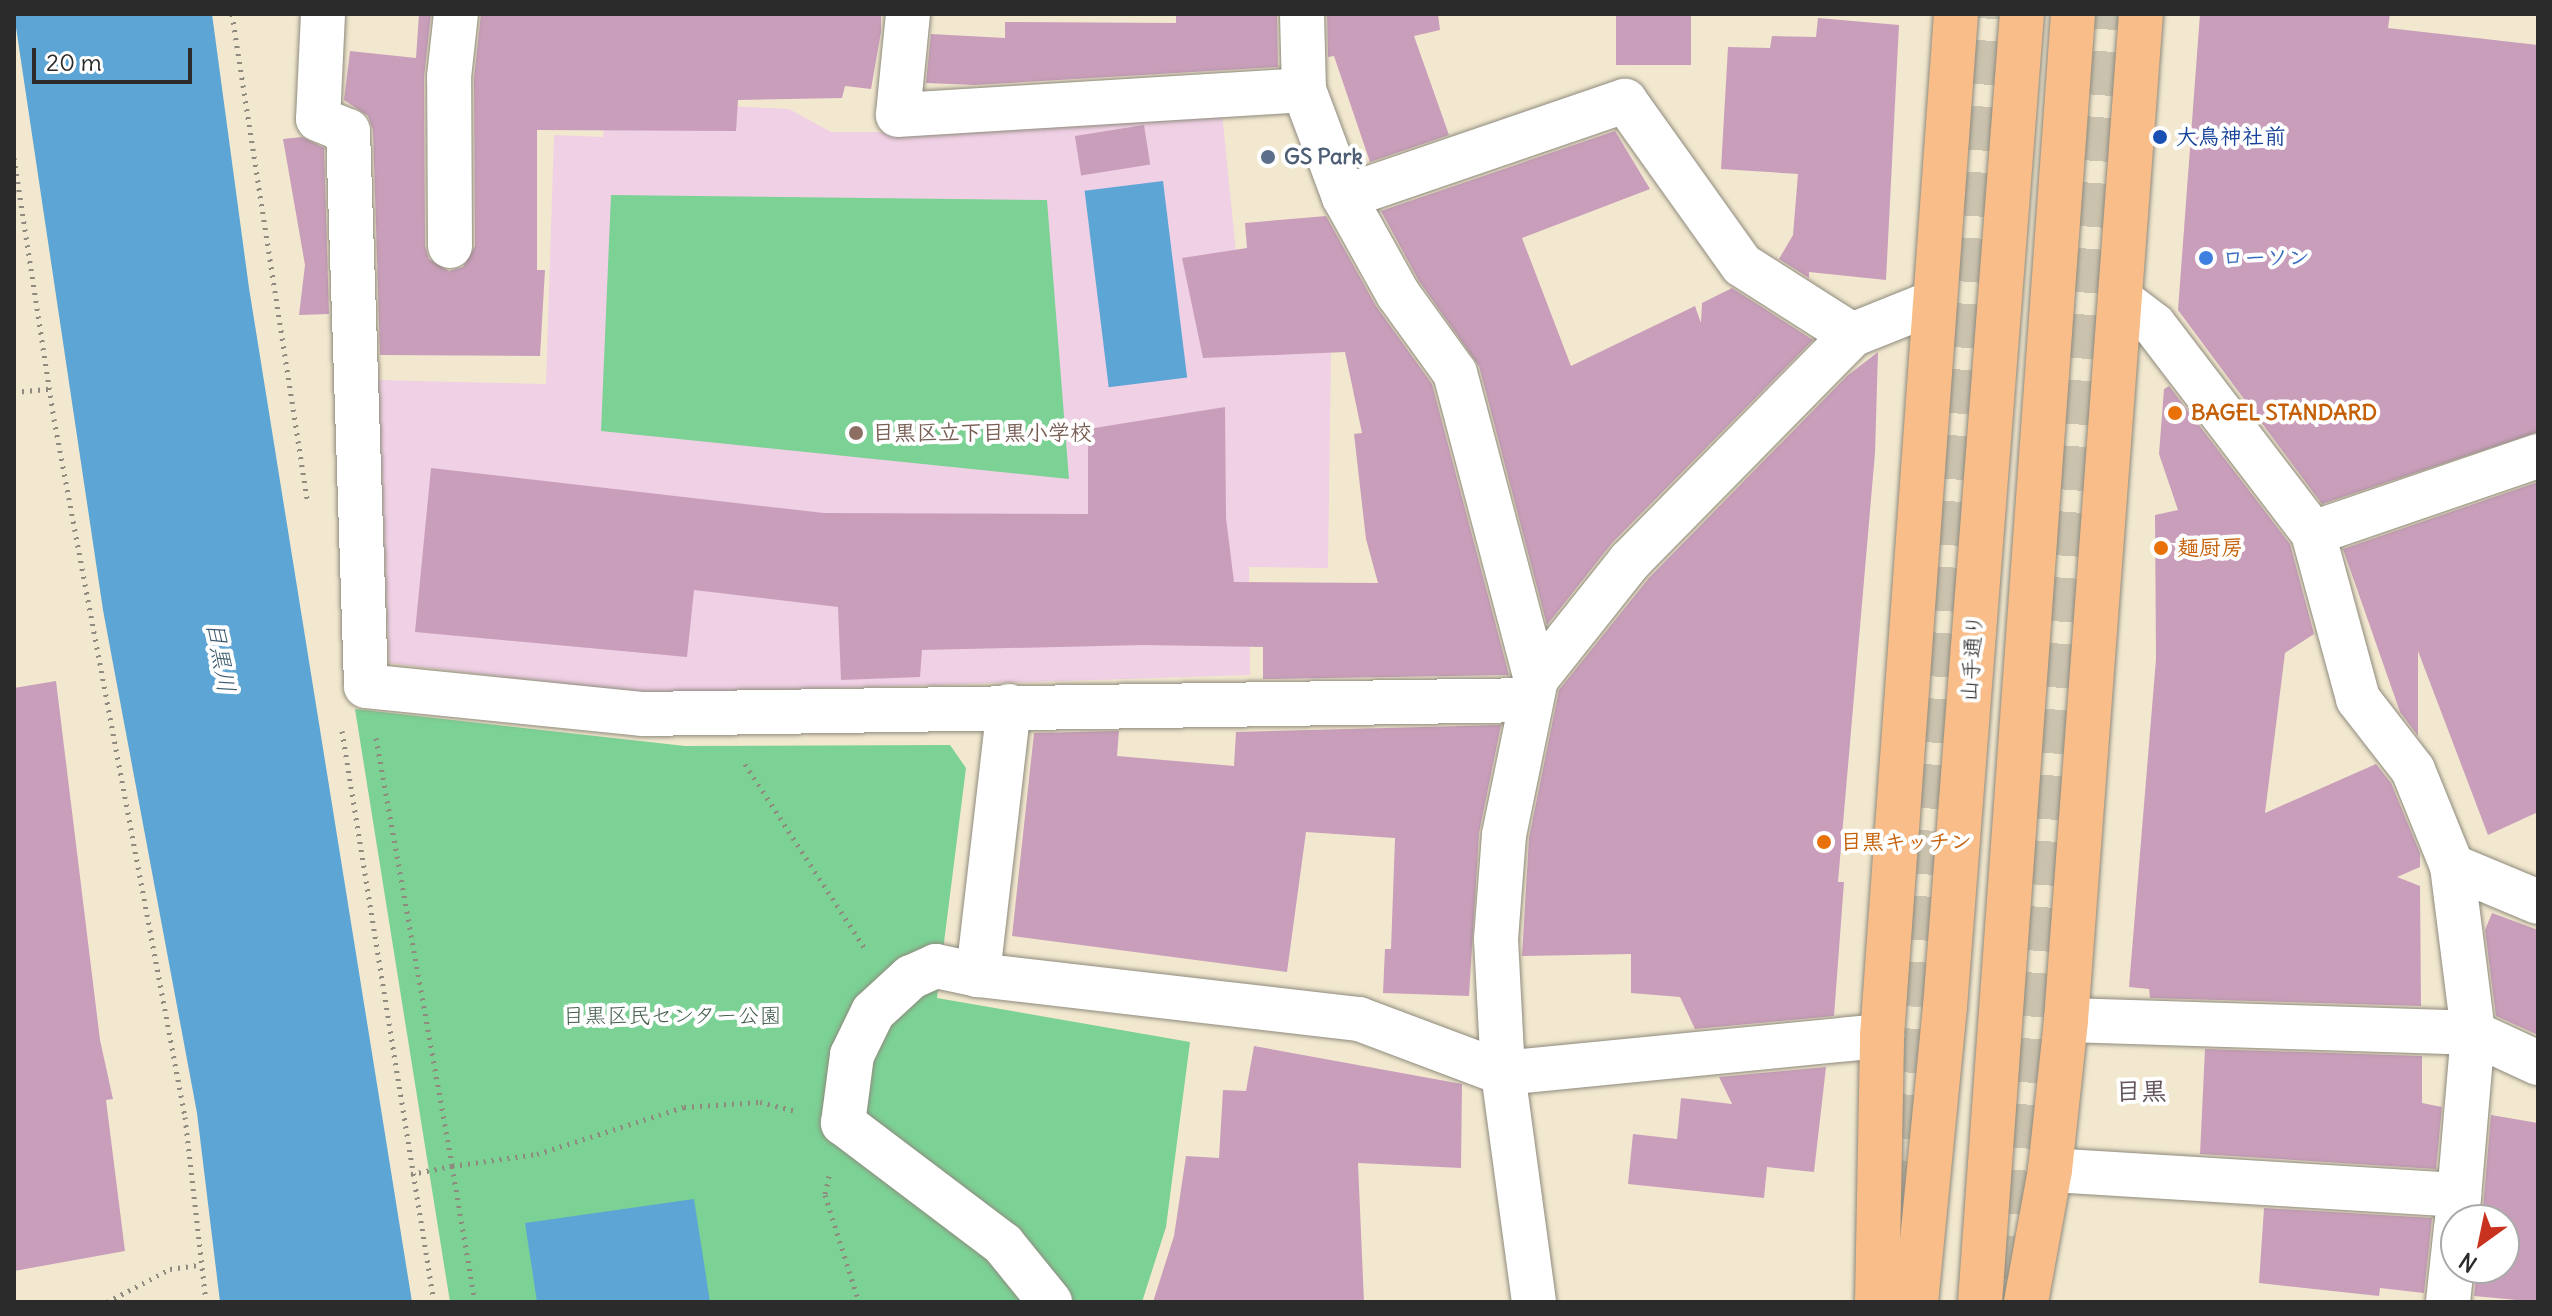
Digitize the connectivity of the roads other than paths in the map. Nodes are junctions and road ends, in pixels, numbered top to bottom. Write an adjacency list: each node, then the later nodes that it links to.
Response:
1 (323, 14): 18 (street)
2 (456, 14): 11 (street)
3 (908, 14): 9 (street)
4 (1302, 14): 9 (street)
5 (1956, 14): 13 (main road)
6 (2022, 14): 33 (main road, 山手通り)
7 (2073, 14): 34 (main road)
8 (2141, 14): 12 (main road)
9 (1304, 90): 10 (street)
10 (1344, 197): 14 (street); 17 (street)
11 (450, 246)
12 (2121, 300): 16 (street); 22 (main road)
13 (1934, 302): 14 (street); 24 (main road)
14 (1852, 335): 17 (street)
15 (2538, 456): 16 (street)
16 (2313, 533): 19 (street)
17 (1533, 690): 18 (street); 26 (street)
18 (1009, 706): 21 (street)
19 (2452, 866): 20 (street); 23 (street)
20 (2538, 902)
21 (978, 975): 26 (street); 30 (street)
22 (2066, 1020): 23 (street); 27 (main road)
23 (2473, 1033): 25 (street); 28 (street)
24 (1882, 1036): 26 (street); 32 (main road)
25 (2538, 1063)
26 (1503, 1073): 31 (street)
27 (2050, 1170): 29 (street); 35 (main road)
28 (2458, 1204)
29 (2440, 1212)
30 (1050, 1302)
31 (1534, 1302)
32 (1877, 1302)
33 (1916, 1302)
34 (1980, 1302)
35 (2026, 1302)

